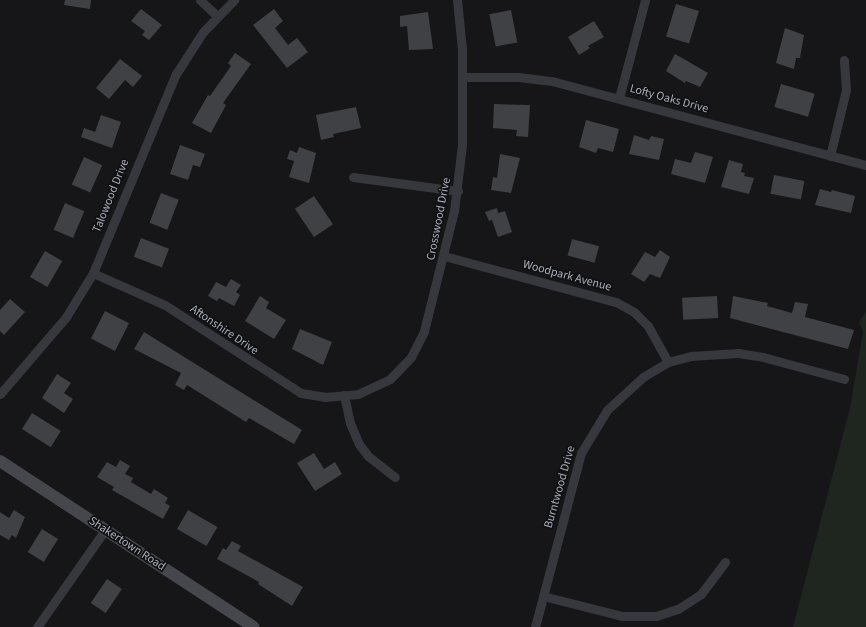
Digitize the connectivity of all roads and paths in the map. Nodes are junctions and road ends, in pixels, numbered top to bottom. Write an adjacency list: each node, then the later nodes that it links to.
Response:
1 (200, 0): 5 (street)
2 (234, 0): 5 (street, Talowood Drive)
3 (457, 0): 7 (street, Crosswood Drive)
4 (645, 0): 8 (street)
5 (217, 16): 14 (street, Talowood Drive)
6 (844, 60): 9 (street)
7 (462, 77): 8 (street, Lofty Oaks Drive); 12 (street, Crosswood Drive)
8 (619, 98): 9 (street, Lofty Oaks Drive)
9 (830, 156): 10 (street, Lofty Oaks Drive)
10 (866, 165)
11 (353, 177): 12 (street)
12 (458, 191): 13 (street, Crosswood Drive)
13 (444, 256): 15 (street, Woodpark Avenue); 18 (street, Crosswood Drive)
14 (93, 273): 17 (street, Talowood Drive); 18 (street, Aftonshire Drive)
15 (668, 362): 16 (street); 23 (street, Burntwood Drive)
16 (844, 379)
17 (0, 394)
18 (344, 395): 20 (street)
19 (0, 461): 21 (street, Shakertown Road)
20 (395, 477)
21 (106, 530): 24 (street, Shakertown Road); 25 (street)
22 (725, 562): 23 (street)
23 (543, 596): 26 (street, Burntwood Drive)
24 (252, 626)
25 (37, 627)
26 (535, 627)

